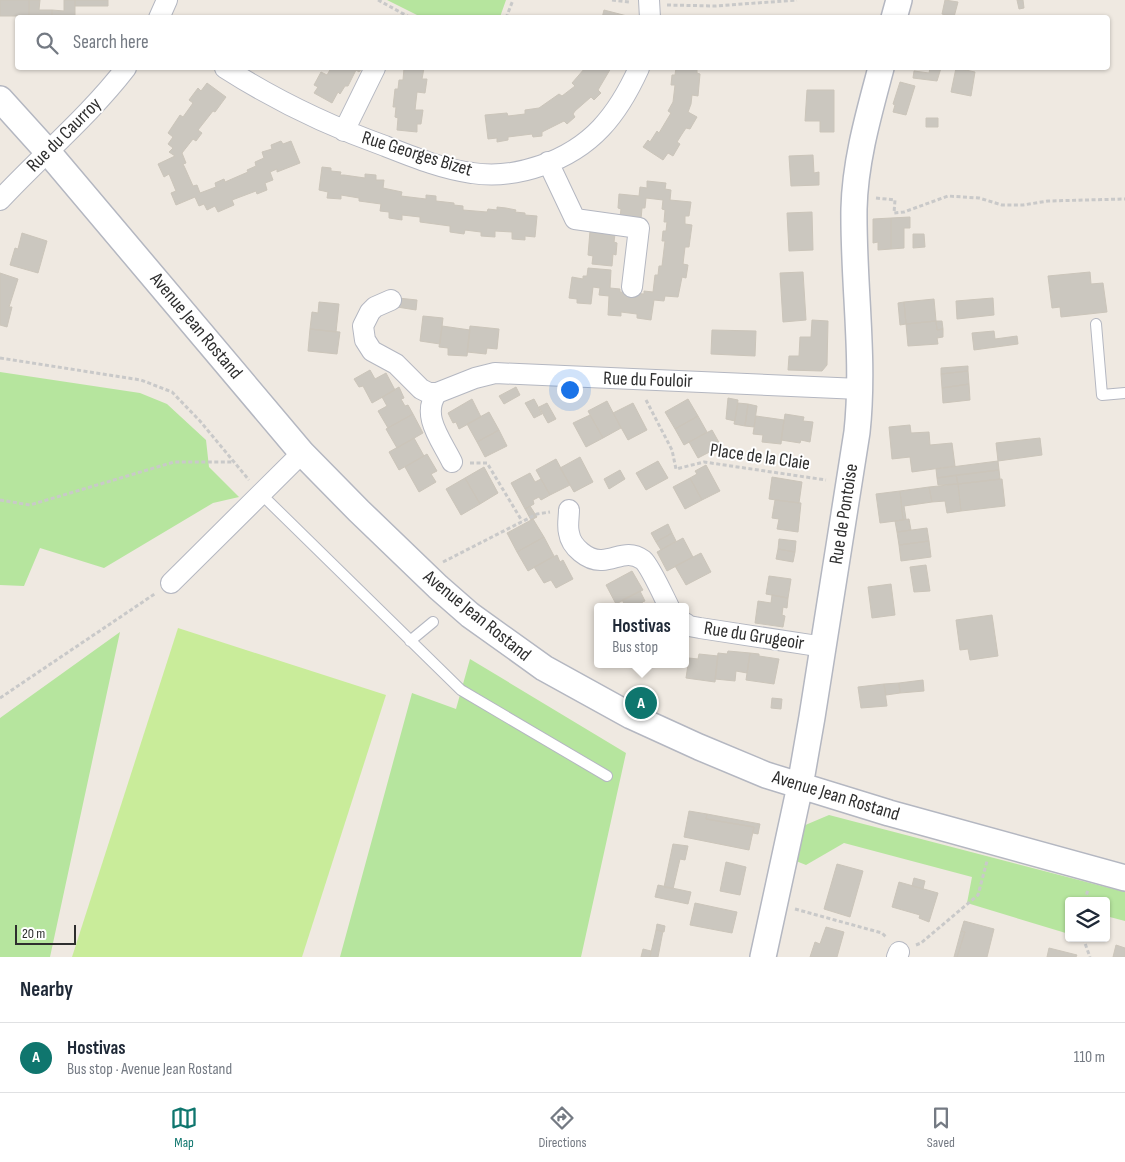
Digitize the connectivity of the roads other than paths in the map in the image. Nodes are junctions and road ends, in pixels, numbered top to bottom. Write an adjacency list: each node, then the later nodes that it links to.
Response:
1 (167, 0): 3 (street)
2 (899, 0): 4 (street)
3 (160, 15)
4 (895, 15)
5 (124, 70): 12 (street, Rue du Caurroy)
6 (227, 70): 11 (street, Rue Georges Bizet)
7 (374, 70): 11 (street)
8 (638, 70): 13 (street, Rue Georges Bizet)
9 (881, 70): 18 (street, Rue de Pontoise)
10 (0, 99): 12 (street, Avenue Jean Rostand)
11 (344, 131): 13 (street, Rue Georges Bizet)
12 (48, 152): 14 (street, Rue du Caurroy); 21 (street, Avenue Jean Rostand)
13 (548, 162): 15 (street)
14 (0, 200)
15 (632, 287)
16 (391, 300): 20 (street)
17 (1096, 324): 19 (lane)
18 (860, 389): 20 (street, Rue du Fouloir); 30 (street, Rue de Pontoise)
19 (1125, 393)
20 (437, 394): 22 (street)
21 (302, 453): 23 (street); 32 (street, Avenue Jean Rostand)
22 (452, 462)
23 (261, 494): 25 (street); 29 (lane)
24 (569, 510): 26 (street)
25 (171, 583)
26 (667, 603)
27 (432, 622): 29 (lane)
28 (689, 626): 30 (street, Rue du Grugeoir)
29 (410, 641): 31 (lane)
30 (824, 646): 32 (street, Rue de Pontoise)
31 (607, 776)
32 (800, 786): 33 (street, Avenue Jean Rostand); 34 (street, Rue de Pontoise)
33 (1125, 878)
34 (763, 957)

